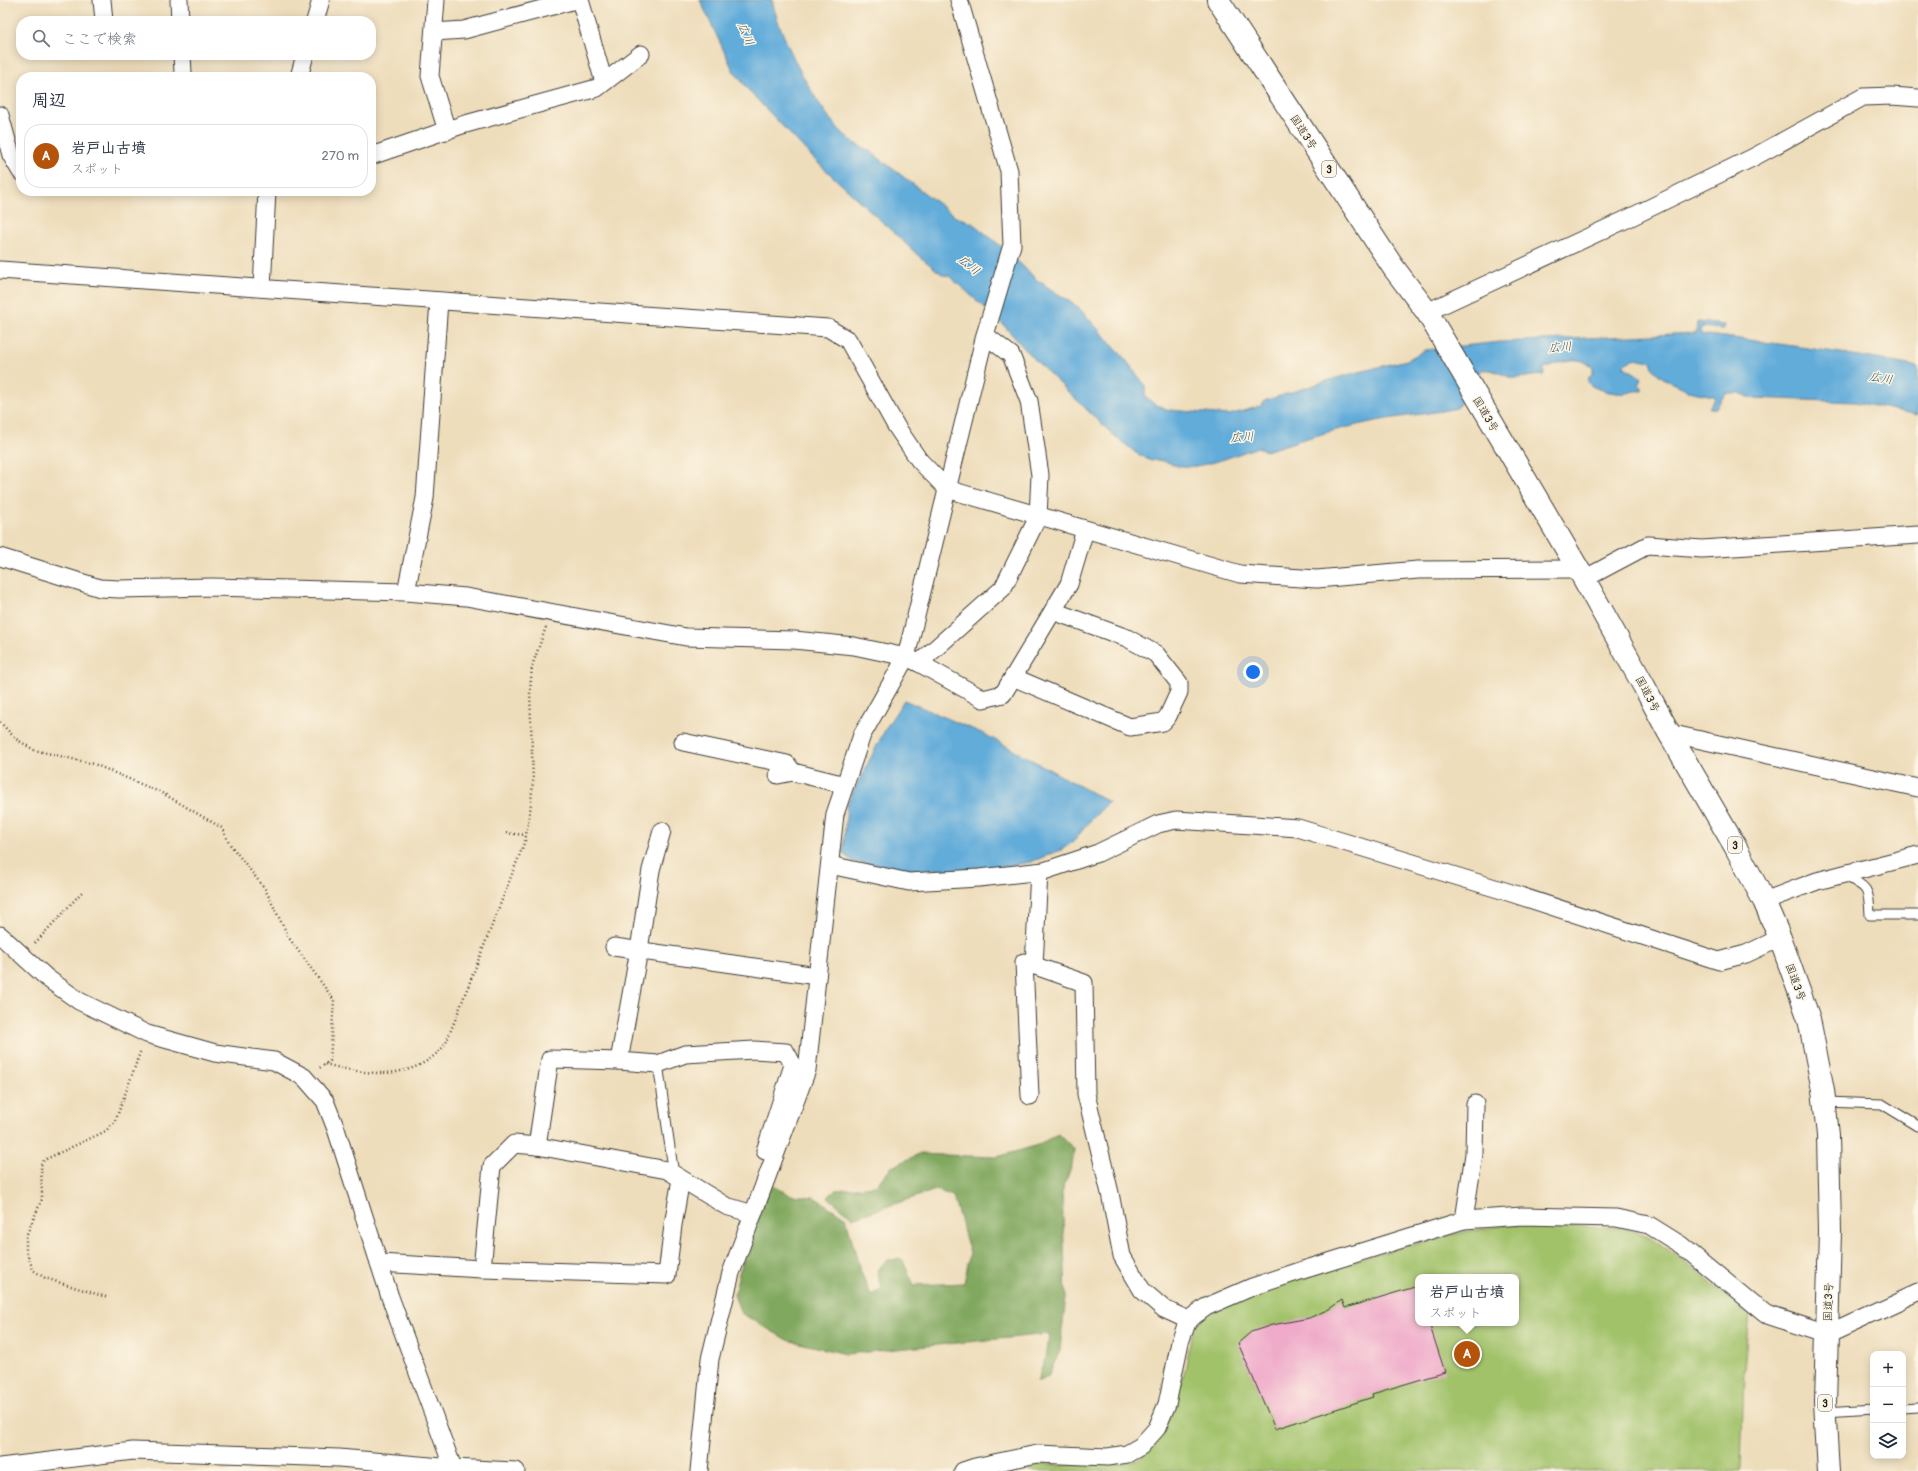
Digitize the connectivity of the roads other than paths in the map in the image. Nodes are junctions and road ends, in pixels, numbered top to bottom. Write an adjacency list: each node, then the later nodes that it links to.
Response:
1 (102, 0): 9 (street)
2 (179, 0): 10 (street)
3 (321, 0): 11 (street)
4 (436, 0): 12 (street)
5 (575, 0): 12 (street)
6 (580, 0): 16 (street)
7 (959, 0): 27 (street)
8 (1218, 0): 26 (highway, 国道3号 / 3)
9 (104, 16)
10 (180, 16)
11 (316, 16)
12 (434, 32): 19 (street)
13 (641, 54): 16 (street)
14 (304, 60): 15 (street)
15 (300, 72)
16 (604, 82): 19 (street)
17 (1918, 98): 26 (street)
18 (0, 115): 21 (street)
19 (447, 130): 20 (street)
20 (376, 154)
21 (16, 164)
22 (268, 196): 24 (street)
23 (0, 270): 24 (street)
24 (262, 288): 25 (street)
25 (439, 301): 28 (street); 34 (street)
26 (1427, 312): 33 (highway, 国道3号 / 3)
27 (987, 329): 28 (street); 29 (street)
28 (947, 489): 29 (street); 36 (street)
29 (1038, 517): 30 (street); 36 (street)
30 (1085, 530): 33 (street); 35 (street)
31 (1918, 535): 33 (street)
32 (0, 557): 34 (street)
33 (1581, 574): 38 (highway, 国道3号 / 3)
34 (406, 592): 36 (street)
35 (1053, 611): 37 (street); 37 (street)
36 (912, 660): 37 (street); 40 (street)
37 (1013, 677)
38 (1669, 732): 41 (street); 47 (highway, 国道3号 / 3)
39 (683, 742): 40 (street)
40 (845, 785): 44 (street)
41 (1918, 788)
42 (662, 831): 52 (street)
43 (1918, 855): 46 (street)
44 (830, 865): 45 (street); 54 (street)
45 (1039, 872): 50 (street); 53 (street)
46 (1842, 874): 47 (street); 48 (lane)
47 (1764, 901): 50 (highway, 国道3号 / 3)
48 (1918, 915)
49 (0, 935): 66 (street)
50 (1780, 938): 58 (highway, 国道3号 / 3)
51 (614, 946): 52 (street)
52 (639, 950): 54 (street); 55 (street)
53 (1034, 965): 57 (street); 69 (street)
54 (817, 976): 63 (street)
55 (619, 1061): 56 (street); 61 (street)
56 (658, 1064): 62 (lane); 63 (street)
57 (1030, 1096)
58 (1824, 1102): 60 (lane); 70 (highway, 国道3号 / 3)
59 (1475, 1104): 65 (street)
60 (1918, 1126)
61 (537, 1146): 62 (street); 67 (street)
62 (678, 1177): 64 (street); 67 (street)
63 (766, 1179): 64 (street)
64 (753, 1214): 78 (street)
65 (1464, 1220): 69 (street); 70 (street)
66 (379, 1263): 67 (street); 76 (street)
67 (482, 1269)
68 (1918, 1292): 70 (street)
69 (1188, 1320): 79 (street)
70 (1827, 1334): 74 (highway, 国道3号 / 3)
71 (1918, 1408): 72 (lane)
72 (1906, 1409)
73 (1870, 1410): 74 (lane)
74 (1826, 1413): 80 (highway, 国道3号 / 3)
75 (1, 1465): 76 (street)
76 (453, 1468): 77 (street)
77 (516, 1471)
78 (699, 1471)
79 (963, 1471)
80 (1829, 1471)

